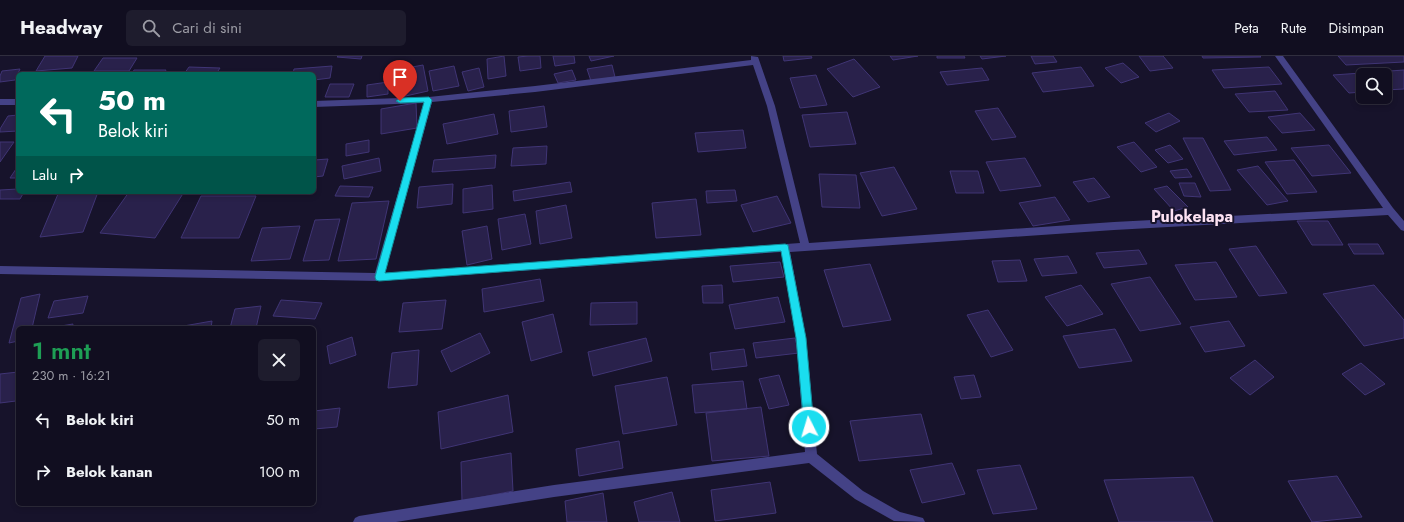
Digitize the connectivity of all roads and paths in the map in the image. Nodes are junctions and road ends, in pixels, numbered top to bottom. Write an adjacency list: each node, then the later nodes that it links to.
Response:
1 (1278, 56): 7 (street)
2 (754, 59): 3 (street); 9 (street)
3 (429, 100): 6 (street); 12 (street)
4 (0, 102): 5 (street)
5 (16, 102)
6 (316, 104)
7 (1390, 211): 8 (street); 9 (street)
8 (1404, 227)
9 (805, 246): 10 (street)
10 (785, 248): 12 (street); 13 (street)
11 (0, 270): 12 (street)
12 (379, 277)
13 (812, 457): 14 (street); 15 (street)
14 (359, 522)
15 (919, 522)

